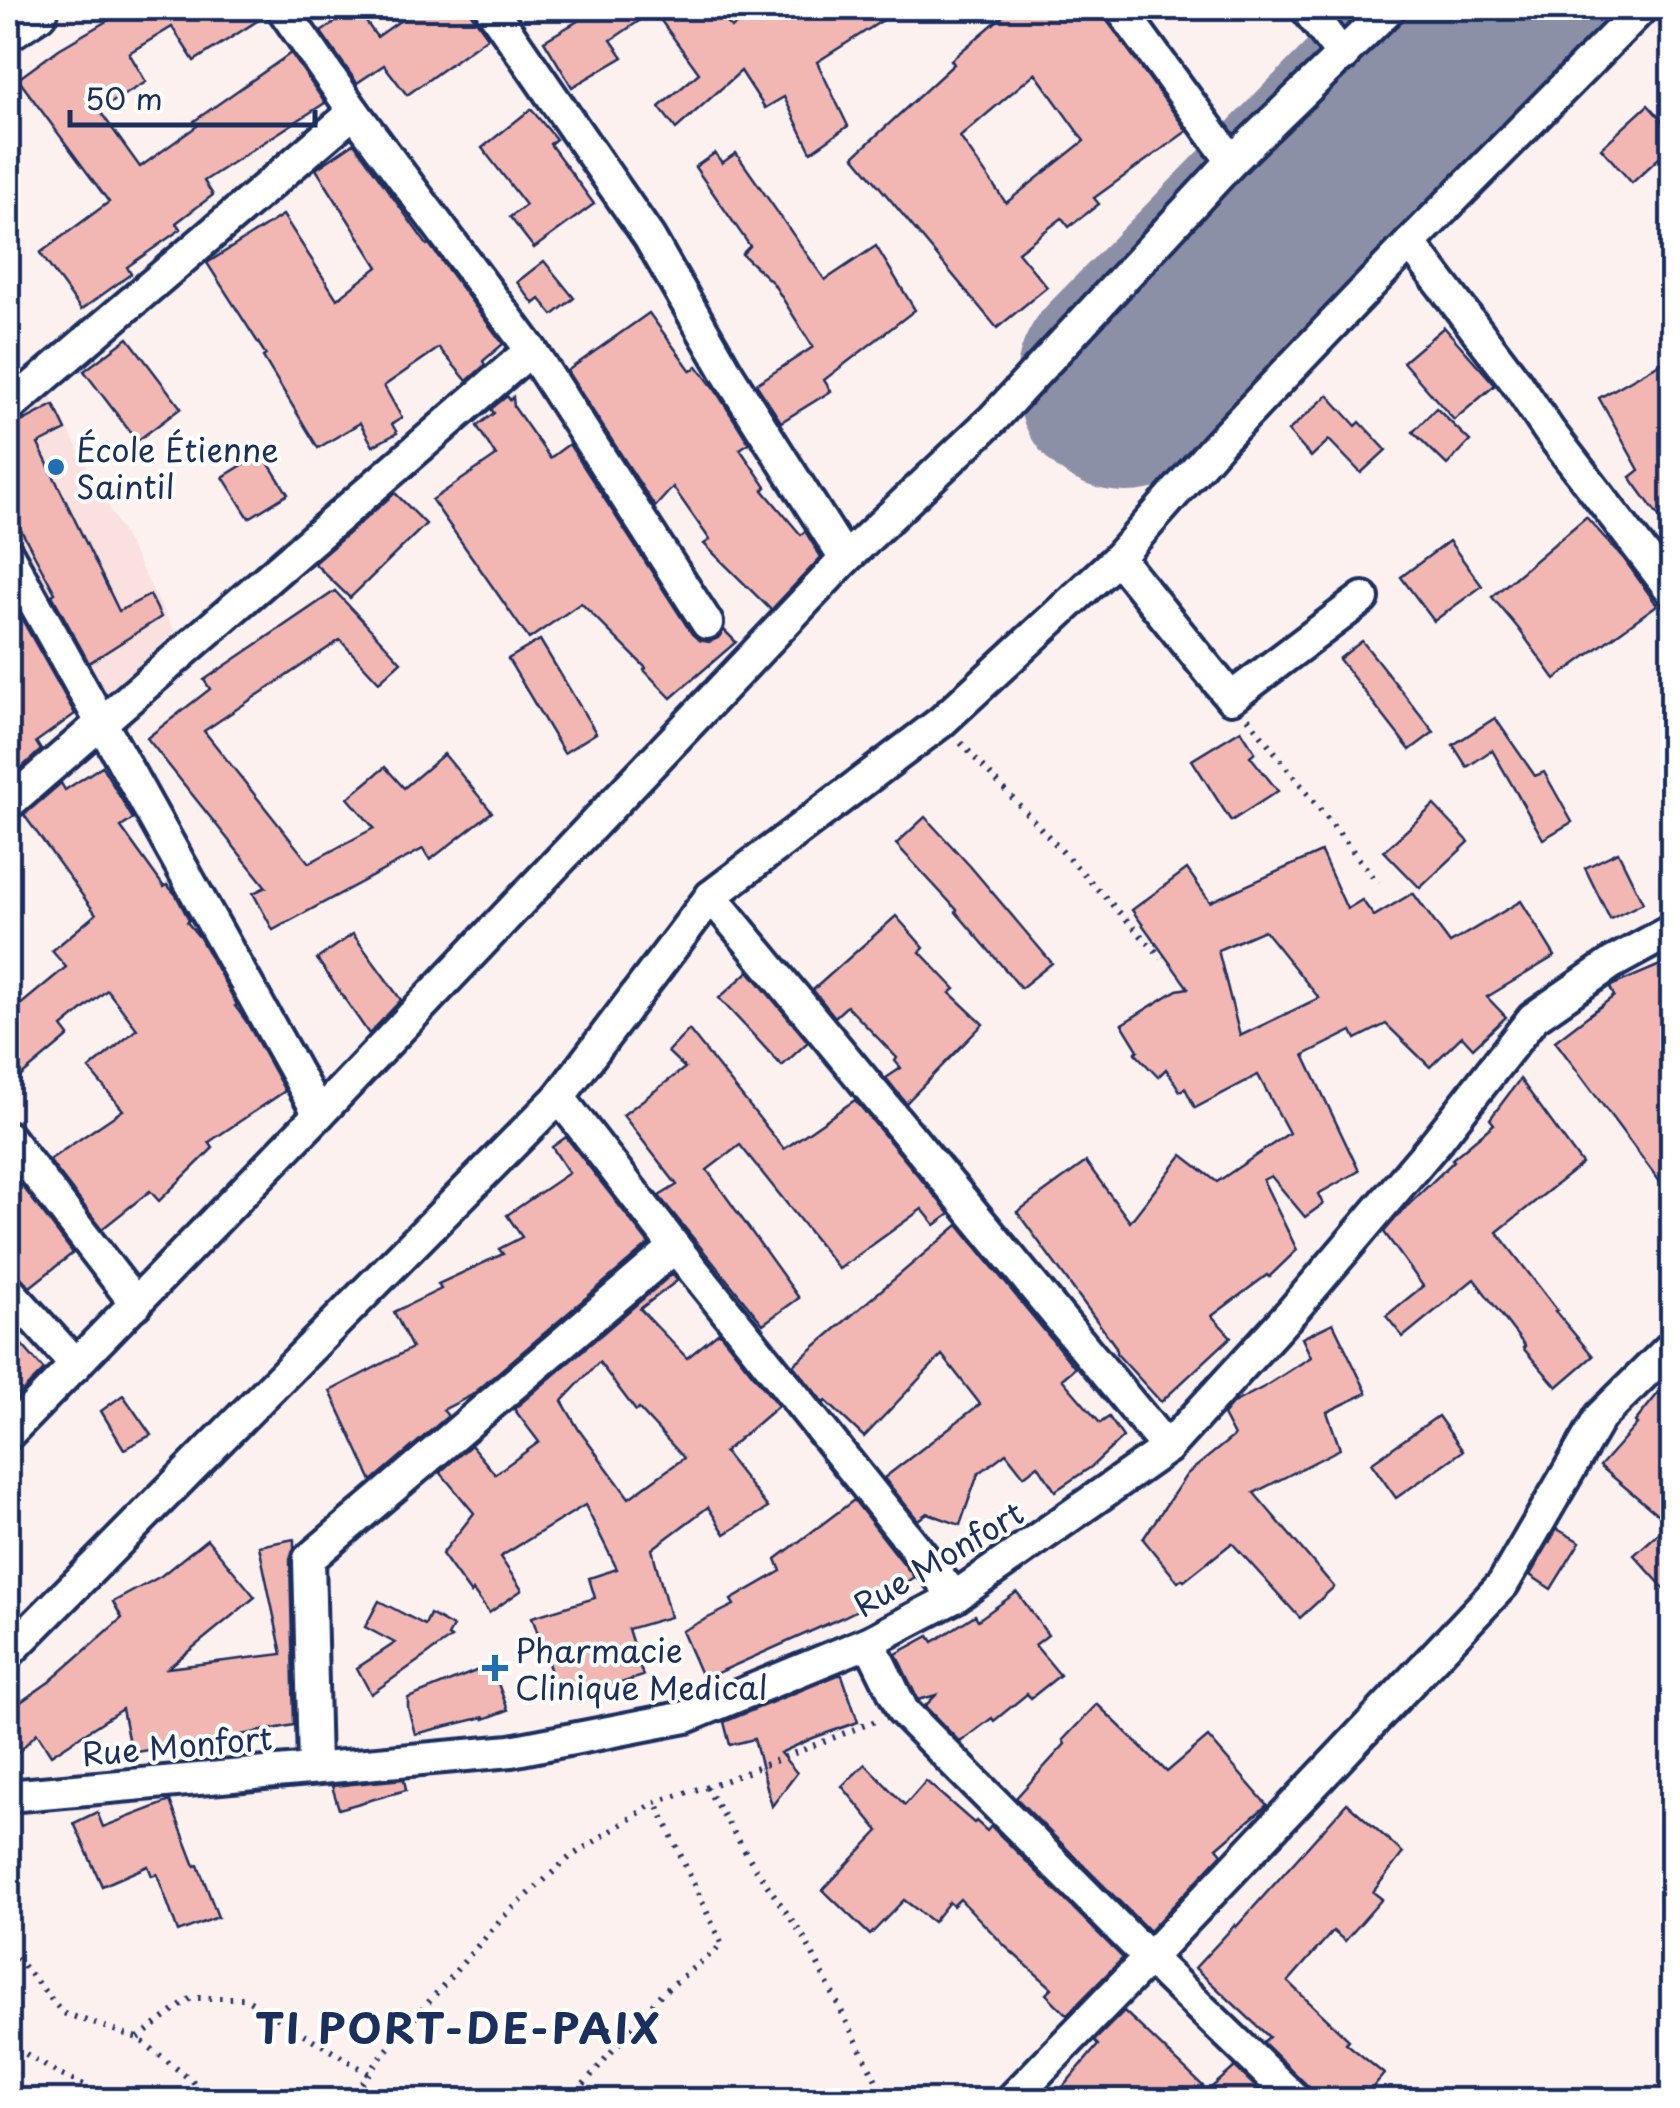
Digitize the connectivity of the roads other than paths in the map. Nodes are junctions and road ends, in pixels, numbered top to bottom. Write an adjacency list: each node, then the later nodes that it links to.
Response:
1 (34, 8): 8 (main road)
2 (282, 8): 10 (street)
3 (491, 8): 17 (street)
4 (1120, 8): 11 (street)
5 (1306, 8): 9 (street)
6 (1390, 8): 9 (street)
7 (1642, 8): 12 (street)
8 (8, 25)
9 (1343, 56): 11 (street)
10 (354, 112): 13 (street); 14 (street)
11 (1232, 161): 17 (street)
12 (1410, 243): 16 (street); 18 (street)
13 (532, 350): 20 (street); 21 (street)
14 (8, 408)
15 (8, 555): 21 (street)
16 (1118, 558): 19 (street); 23 (street)
17 (845, 559): 26 (street)
18 (1672, 591)
19 (1363, 598)
20 (707, 623)
21 (102, 721): 22 (street); 26 (street)
22 (8, 804)
23 (711, 896): 25 (street); 34 (street)
24 (1672, 930): 34 (street, Rue Monfort)
25 (559, 1097): 28 (street); 37 (street)
26 (319, 1114): 30 (street)
27 (8, 1138): 30 (street)
28 (675, 1247): 35 (street); 38 (street)
29 (8, 1290): 32 (street)
30 (136, 1304): 32 (street)
31 (1672, 1346): 40 (street)
32 (76, 1365): 33 (street)
33 (8, 1434)
34 (1168, 1448): 35 (street, Rue Monfort)
35 (954, 1597): 36 (street, Rue Monfort)
36 (868, 1642): 38 (street, Rue Monfort); 40 (street)
37 (8, 1653)
38 (314, 1767): 39 (street, Rue Monfort)
39 (8, 1796)
40 (1149, 1958): 41 (street); 42 (street)
41 (1011, 2100)
42 (1296, 2100)

